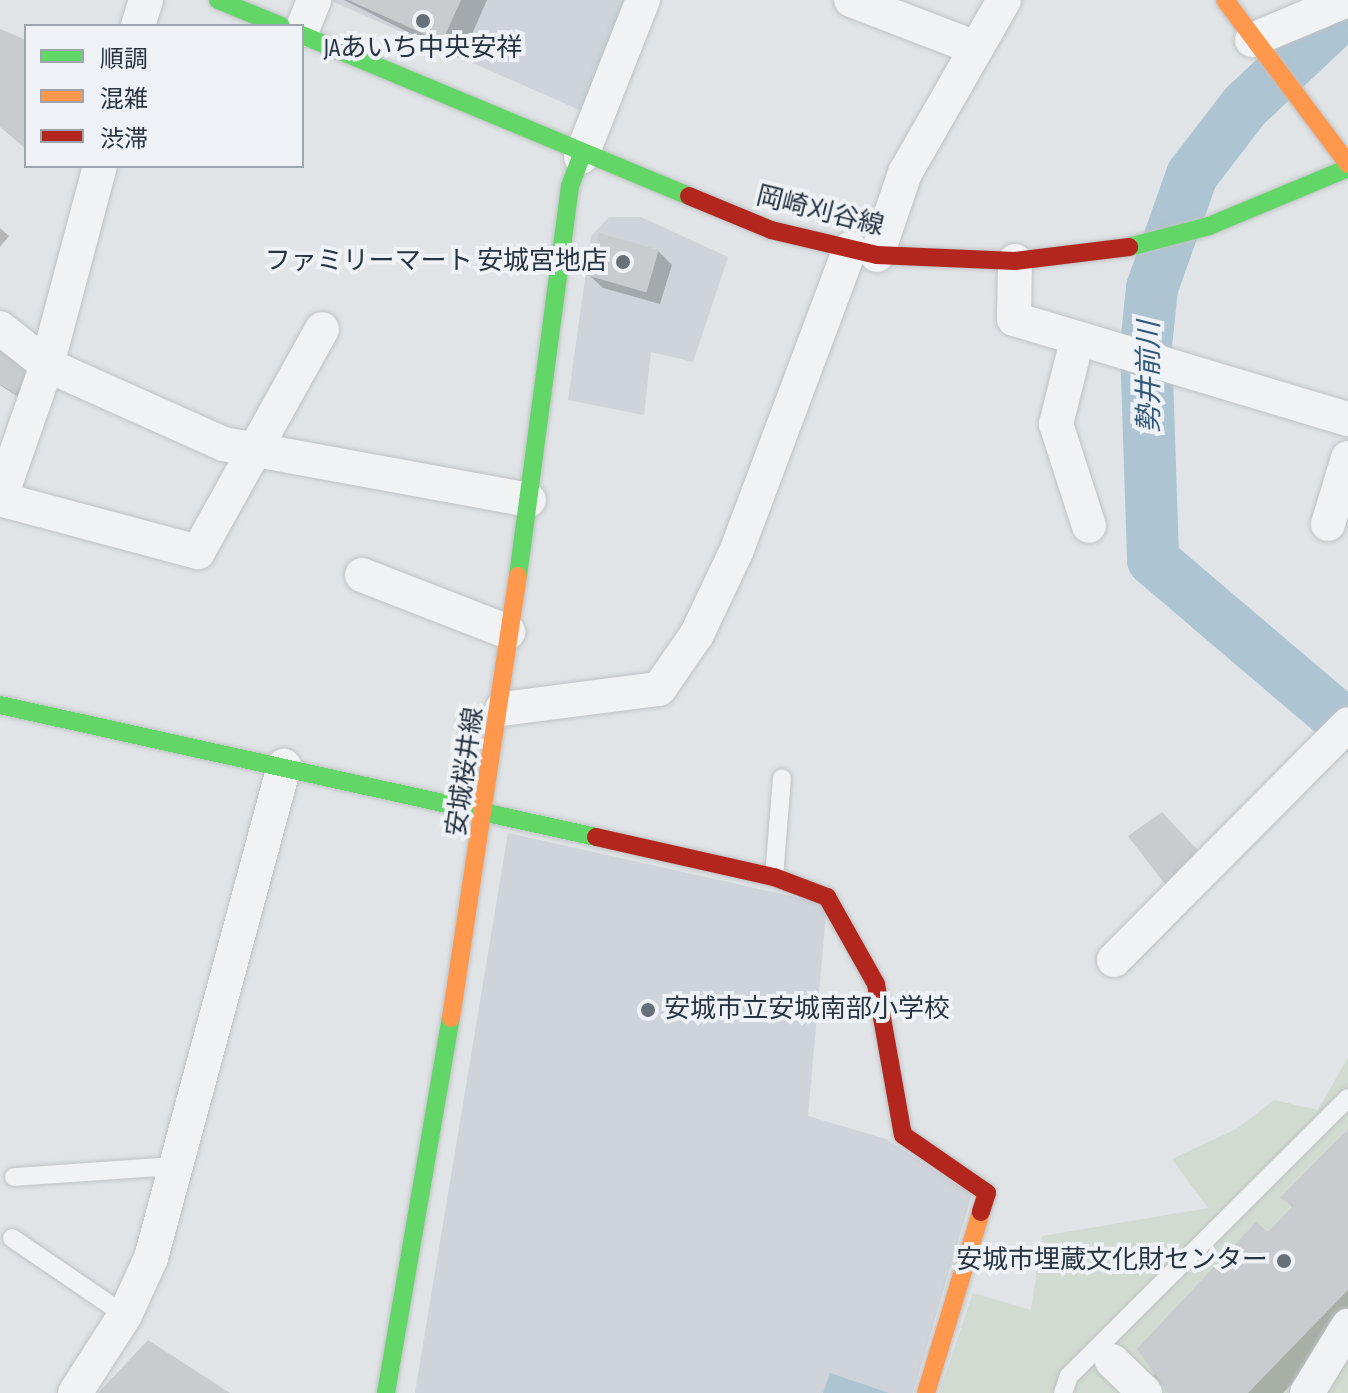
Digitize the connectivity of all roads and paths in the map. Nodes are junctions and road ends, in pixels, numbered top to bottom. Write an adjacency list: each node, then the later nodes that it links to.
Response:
1 (146, 0): 9 (street)
2 (218, 0): 10 (main road)
3 (314, 0): 11 (street)
4 (643, 0): 15 (street)
5 (851, 0): 14 (street)
6 (1004, 0): 14 (street)
7 (1225, 0): 13 (main road)
8 (1347, 0): 13 (street)
9 (139, 24)
10 (276, 24)
11 (304, 27)
12 (304, 33): 15 (main road, 岡崎刈谷線)
13 (1252, 40): 16 (main road)
14 (976, 48): 18 (street)
15 (581, 157): 18 (main road, 岡崎刈谷線); 28 (main road, 安城桜井線)
16 (1348, 166): 19 (main road, 岡崎刈谷線)
17 (99, 168): 23 (street)
18 (864, 252): 19 (main road, 岡崎刈谷線); 34 (street)
19 (1015, 261): 22 (street)
20 (0, 328): 23 (street)
21 (322, 329): 25 (street)
22 (1077, 340): 24 (street); 30 (street)
23 (47, 365): 25 (street); 27 (street)
24 (1348, 419)
25 (253, 453): 27 (street); 28 (street)
26 (1348, 458): 29 (street)
27 (0, 499)
28 (529, 500): 32 (main road, 安城桜井線)
29 (1328, 524)
30 (1089, 526)
31 (362, 575): 32 (street)
32 (508, 632): 34 (main road, 安城桜井線)
33 (0, 705): 36 (main road)
34 (502, 709): 38 (main road, 安城桜井線)
35 (1348, 724): 40 (street)
36 (284, 766): 38 (main road); 42 (street)
37 (782, 778): 39 (lane)
38 (486, 818): 39 (main road); 49 (main road, 安城桜井線)
39 (774, 877): 50 (main road)
40 (1114, 960)
41 (1348, 1098): 51 (lane)
42 (177, 1166): 43 (lane); 45 (street)
43 (14, 1177)
44 (12, 1238): 45 (lane)
45 (125, 1315): 48 (street)
46 (1348, 1326): 53 (street)
47 (1112, 1361): 52 (street)
48 (75, 1393)
49 (386, 1393)
50 (926, 1393)
51 (1063, 1393)
52 (1145, 1393)
53 (1307, 1393)

